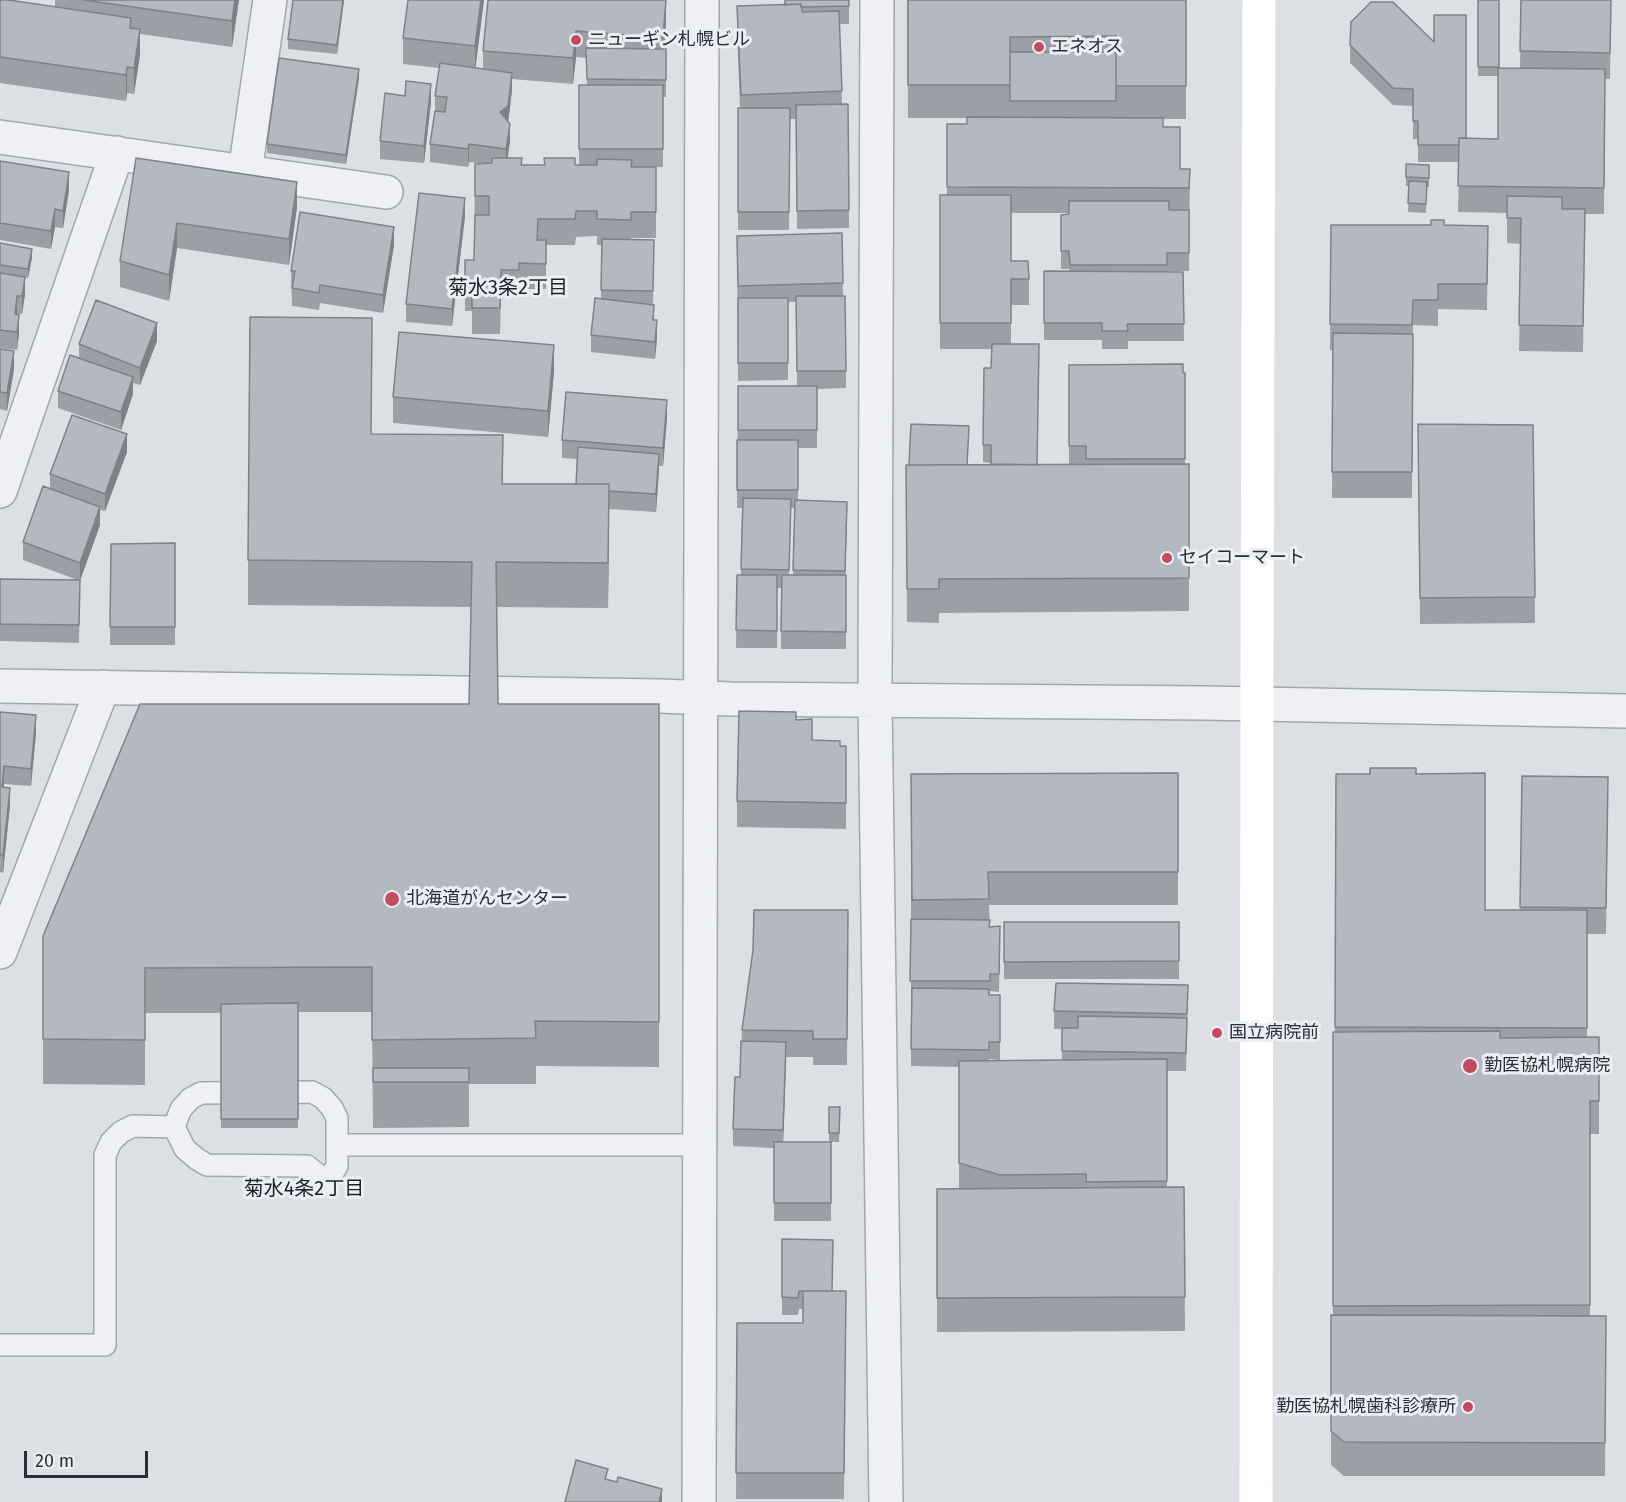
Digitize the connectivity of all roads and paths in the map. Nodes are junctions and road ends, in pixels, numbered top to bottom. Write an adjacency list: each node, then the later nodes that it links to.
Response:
1 (270, 0): 7 (street)
2 (702, 0): 12 (street)
3 (877, 0): 13 (street)
4 (1259, 0): 14 (street)
5 (0, 137): 6 (street)
6 (117, 153): 7 (street); 9 (street)
7 (245, 172): 8 (street)
8 (386, 192)
9 (0, 491)
10 (0, 686): 11 (street)
11 (103, 687): 12 (street); 16 (street)
12 (702, 698): 13 (street); 19 (street)
13 (875, 700): 14 (street); 22 (street)
14 (1257, 704): 15 (street); 23 (street)
15 (1626, 711)
16 (0, 952)
17 (174, 1127): 18 (lane); 18 (lane); 20 (lane)
18 (338, 1145): 19 (lane)
19 (700, 1145): 21 (street)
20 (0, 1345)
21 (699, 1502)
22 (886, 1502)
23 (1256, 1502)

